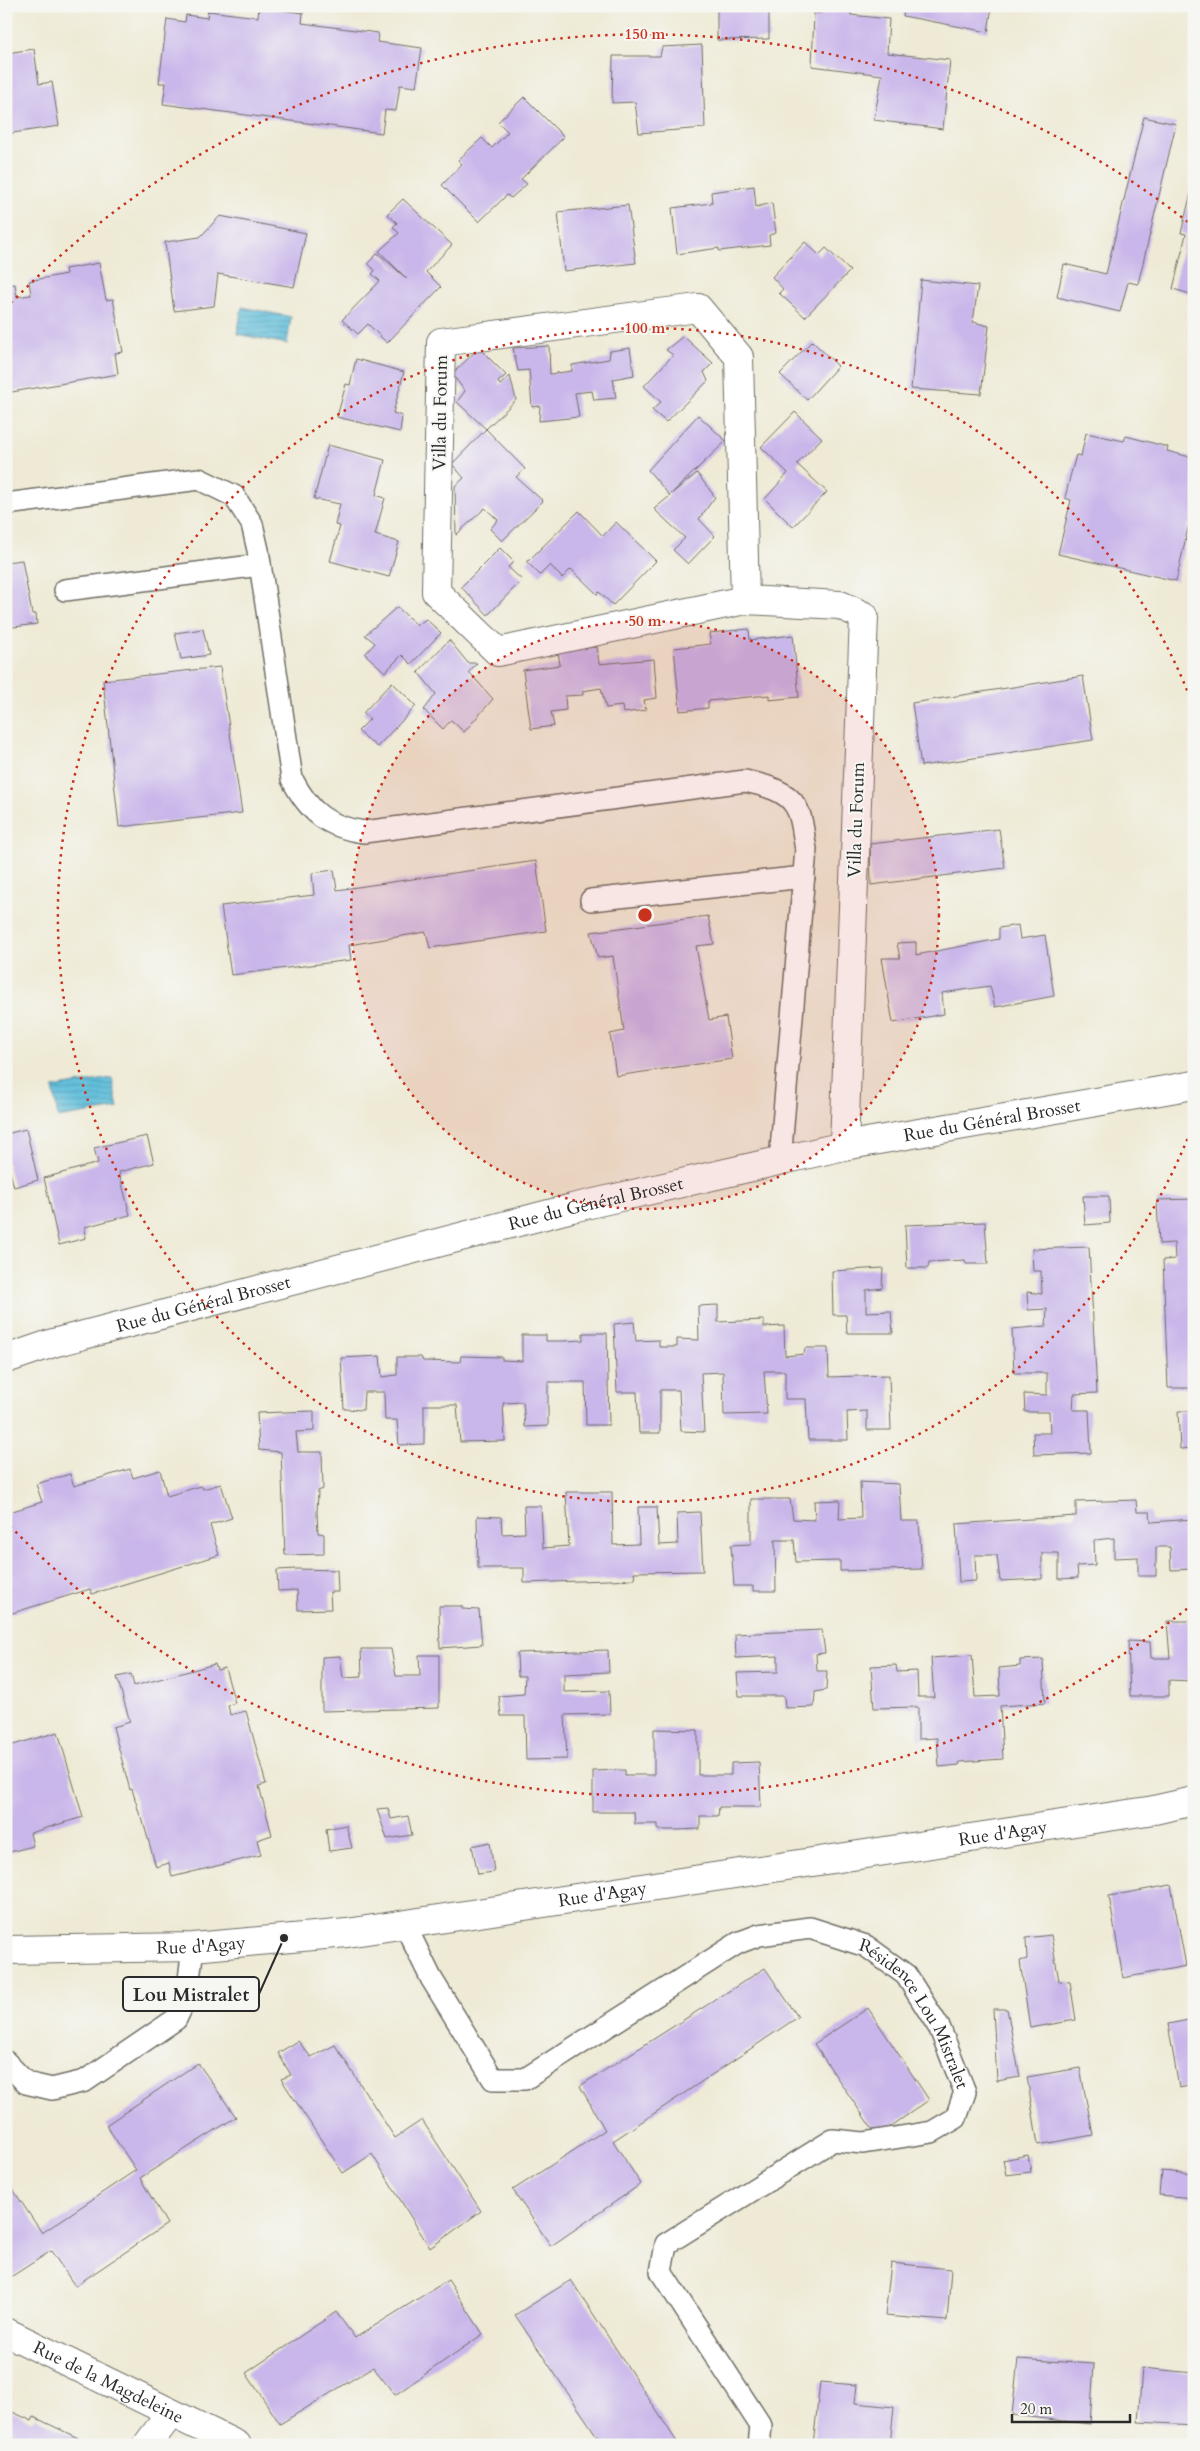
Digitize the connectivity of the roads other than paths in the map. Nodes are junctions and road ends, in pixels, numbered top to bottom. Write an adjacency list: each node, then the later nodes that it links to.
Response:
1 (6, 504): 2 (lane)
2 (260, 565): 3 (lane); 5 (lane)
3 (64, 590)
4 (744, 600): 4 (street, Villa du Forum); 8 (street, Villa du Forum)
5 (804, 877): 6 (lane); 9 (lane)
6 (591, 900)
7 (1194, 1085): 8 (street, Rue du Général Brosset)
8 (844, 1146): 9 (street, Rue du Général Brosset)
9 (780, 1160): 10 (street, Rue du Général Brosset)
10 (6, 1359)
11 (1194, 1801): 12 (street, Rue d'Agay)
12 (406, 1925): 13 (street, Rue d'Agay); 20 (lane, Résidence Lou Mistralet)
13 (193, 1948): 14 (street, Rue d'Agay); 15 (lane)
14 (6, 1950)
15 (6, 2062)
16 (6, 2332): 17 (street, Rue de la Magdeleine)
17 (171, 2413): 18 (street); 19 (street, Rue de la Magdeleine)
18 (147, 2445)
19 (236, 2445)
20 (759, 2445)

